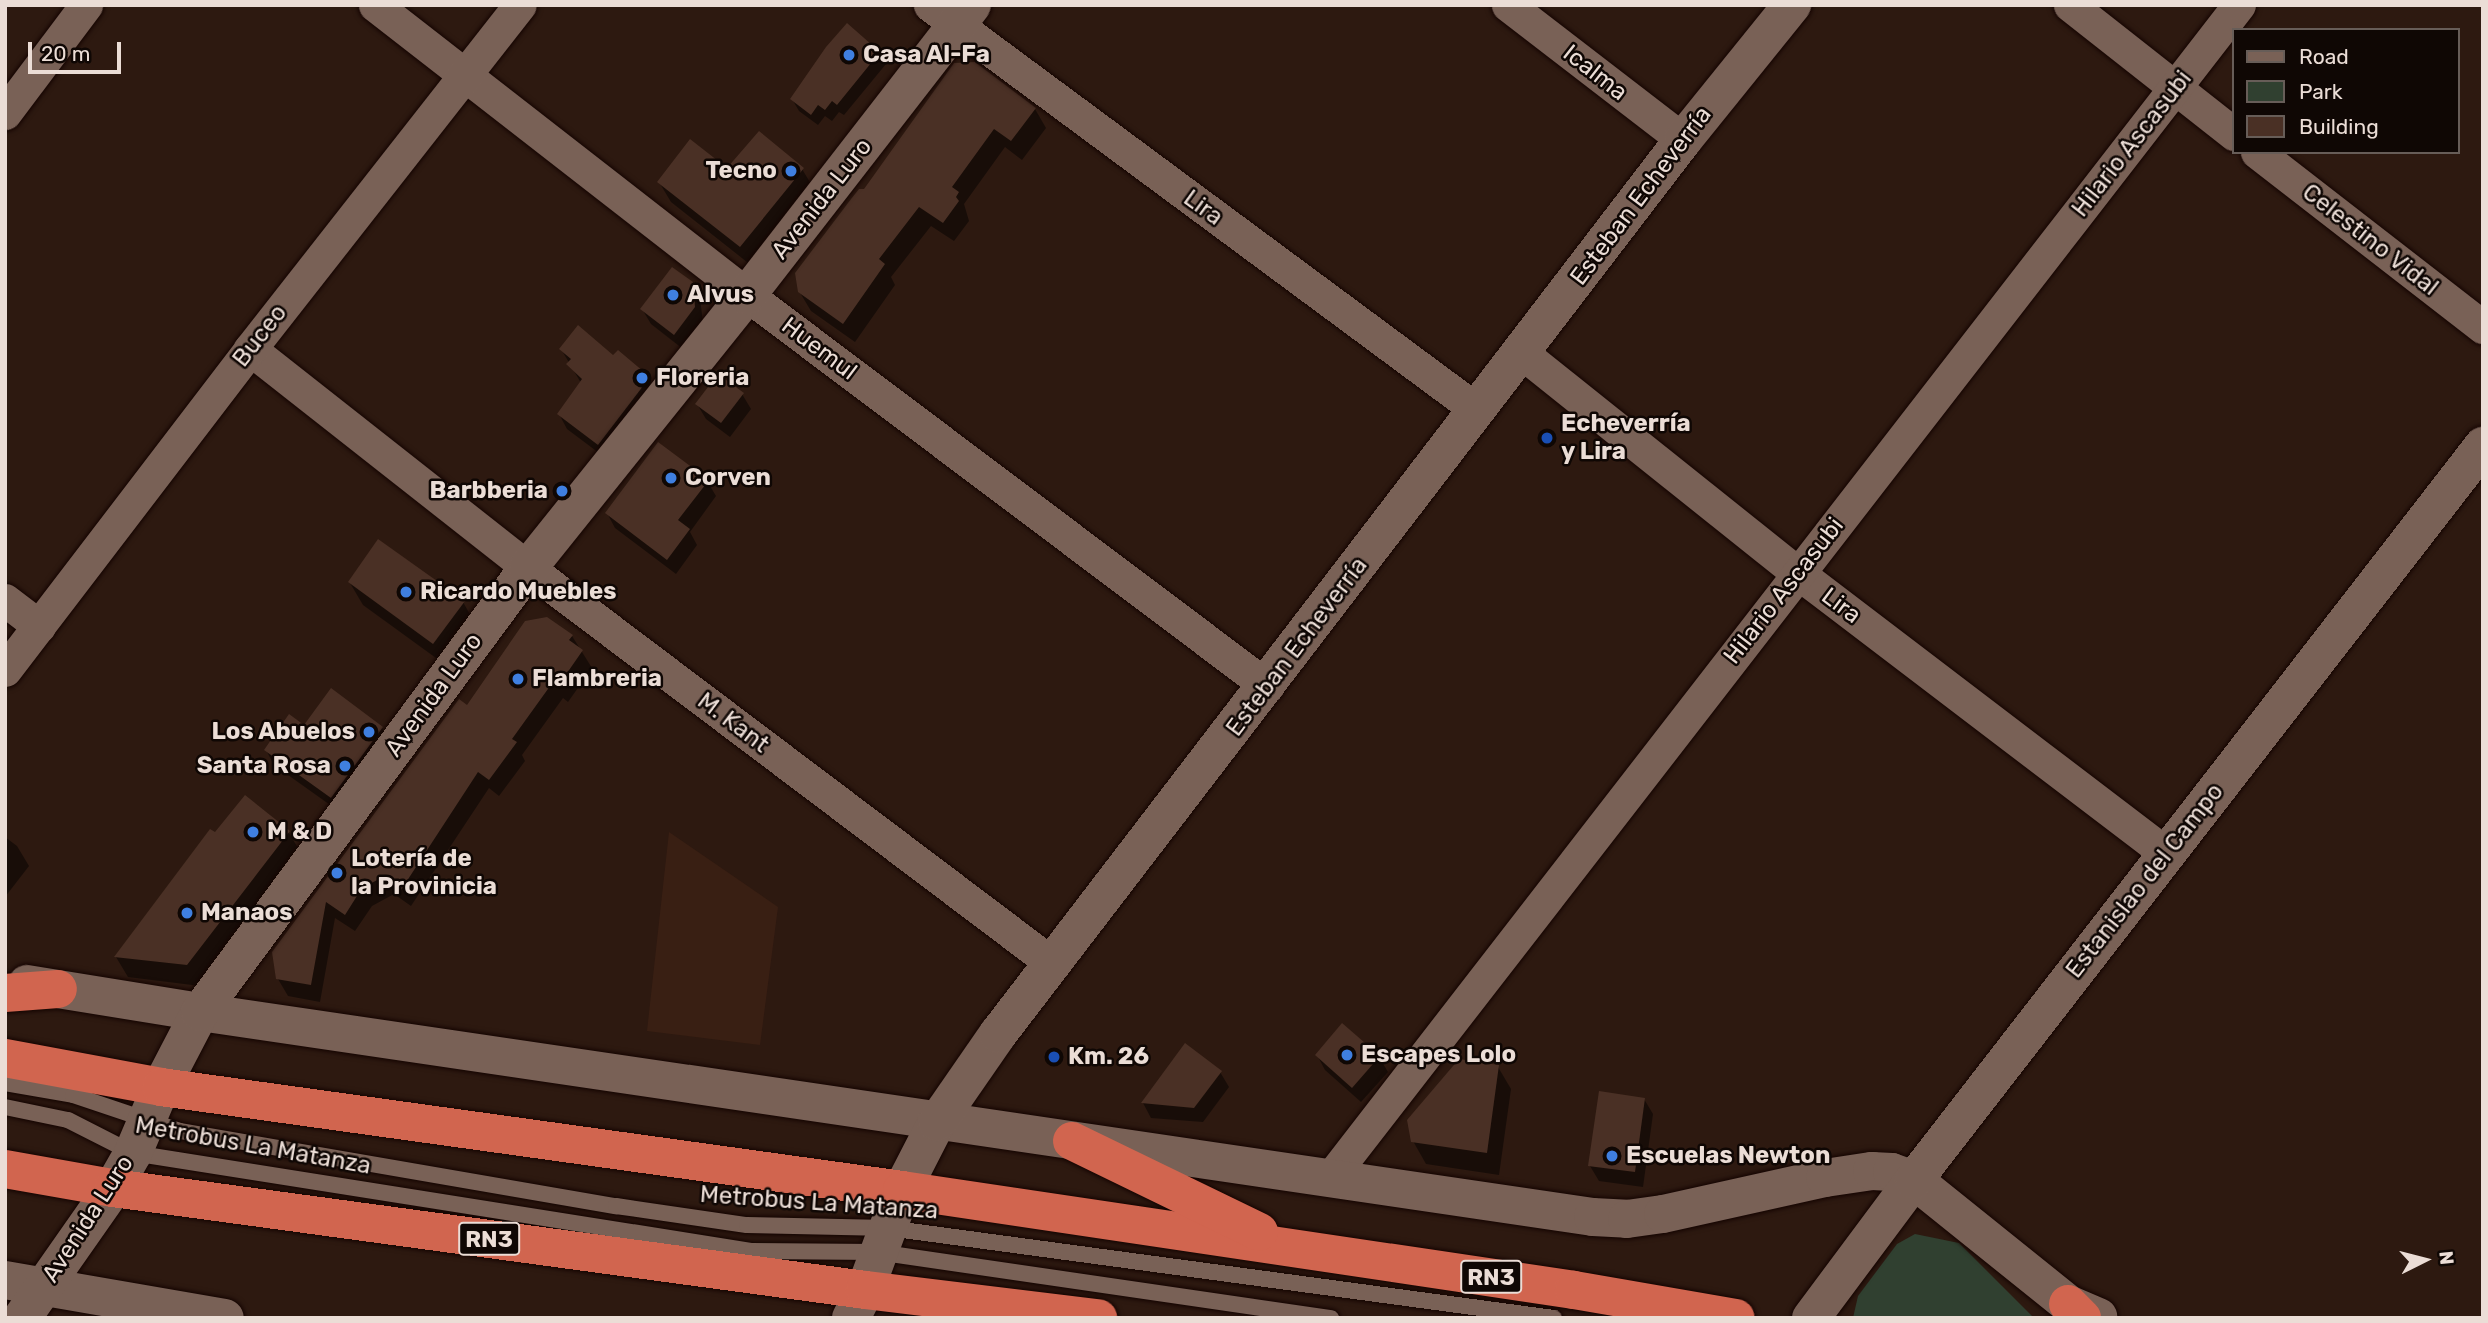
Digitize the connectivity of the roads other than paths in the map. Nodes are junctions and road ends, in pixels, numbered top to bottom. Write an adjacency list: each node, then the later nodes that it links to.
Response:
1 (86, 5): 11 (street)
2 (375, 5): 9 (street, Huemul)
3 (520, 5): 9 (street, Buceo)
4 (1507, 5): 13 (street, Icalma)
5 (1792, 5): 13 (street, Esteban Echeverría)
6 (2070, 5): 10 (street)
7 (2239, 5): 10 (street, Hilario Ascasubi)
8 (953, 12): 15 (street, Avenida Luro); 19 (street, Lira)
9 (463, 74): 15 (street, Huemul); 17 (street, Buceo)
10 (2175, 88): 12 (street); 22 (street, Hilario Ascasubi)
11 (5, 113)
12 (2232, 132)
13 (1683, 140): 18 (street, Esteban Echeverría)
14 (2261, 154): 16 (street, Celestino Vidal)
15 (747, 295): 21 (street, Avenida Luro); 26 (street, Huemul)
16 (2483, 327)
17 (250, 349): 21 (street, M. Kant); 24 (street, Buceo)
18 (1522, 353): 19 (street, Esteban Echeverría); 22 (street, Lira)
19 (1477, 410): 26 (street, Esteban Echeverría)
20 (2483, 446): 27 (street, Estanislao del Campo)
21 (528, 568): 28 (street, M. Kant); 32 (street, Avenida Luro)
22 (1798, 573): 27 (street, Lira); 40 (street, Hilario Ascasubi)
23 (5, 600): 24 (street)
24 (39, 626): 25 (street, Buceo)
25 (5, 670)
26 (1267, 687): 28 (street, Esteban Echeverría)
27 (2166, 853): 41 (street, Estanislao del Campo)
28 (1053, 964): 37 (street, Esteban Echeverría)
29 (5, 980): 30 (street)
30 (58, 989): 31 (highway); 32 (street)
31 (5, 993)
32 (200, 1012): 36 (street, Avenida Luro); 37 (street)
33 (5, 1058): 36 (highway, RN3)
34 (5, 1083): 36 (lane, Metrobus La Matanza)
35 (5, 1107): 36 (lane, Metrobus La Matanza)
36 (146, 1120): 42 (street, Avenida Luro); 43 (highway, RN3); 44 (lane, Metrobus La Matanza); 44 (lane, Metrobus La Matanza)
37 (937, 1122): 38 (street); 43 (street, Esteban Echeverría)
38 (1072, 1141): 40 (street); 45 (highway)
39 (5, 1169): 42 (highway, RN3)
40 (1329, 1178): 41 (street)
41 (1914, 1180): 49 (street); 57 (street, Estanislao del Campo)
42 (113, 1188): 47 (street, Avenida Luro); 48 (highway, RN3)
43 (902, 1190): 44 (street, Esteban Echeverría); 45 (highway, RN3)
44 (882, 1240): 48 (street, Esteban Echeverría); 54 (lane, Metrobus La Matanza); 55 (lane, Metrobus La Matanza)
45 (1292, 1248): 50 (highway, RN3)
46 (5, 1280): 47 (street)
47 (44, 1287): 51 (street, Avenida Luro); 52 (street)
48 (858, 1304): 53 (highway, RN3)
49 (2083, 1313)
50 (1696, 1314): 56 (highway, RN3)
51 (22, 1318)
52 (225, 1318)
53 (1098, 1318)
54 (1331, 1318)
55 (1554, 1318)
56 (1736, 1318)
57 (1811, 1318)

